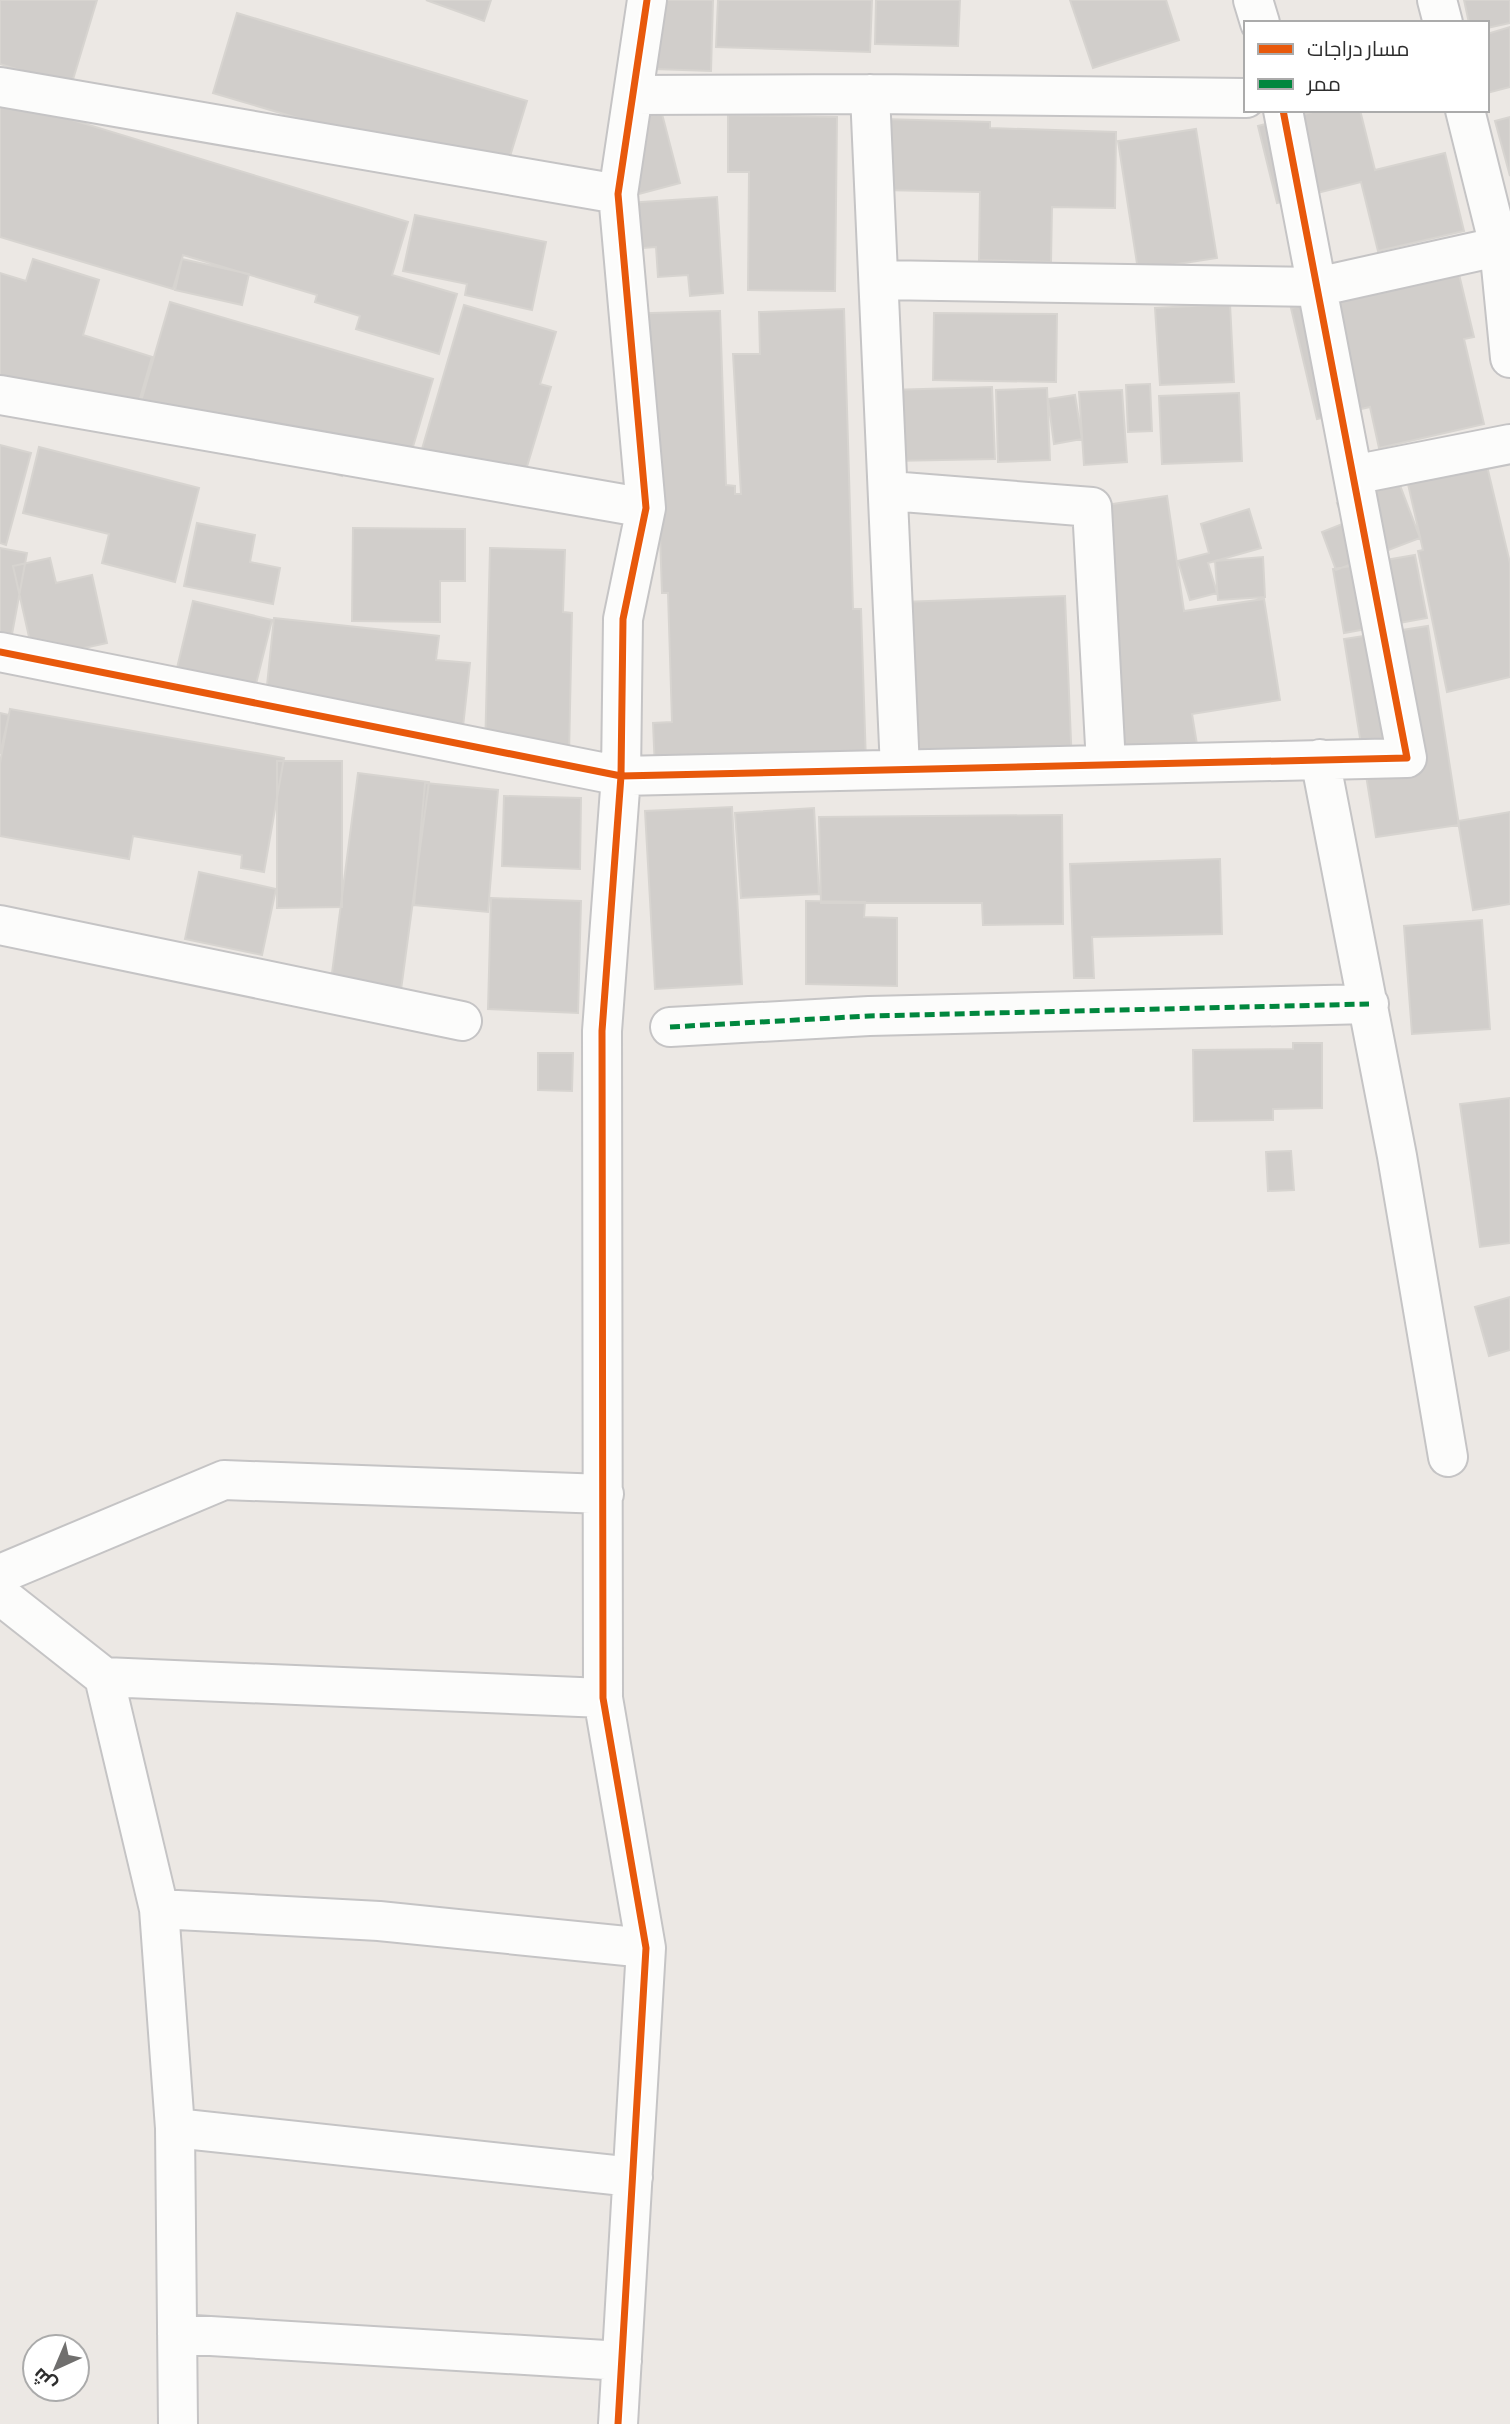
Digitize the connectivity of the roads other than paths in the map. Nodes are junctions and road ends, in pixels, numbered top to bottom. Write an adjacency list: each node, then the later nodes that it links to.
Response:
1 (647, 0): 8 (street)
2 (1254, 0): 4 (street)
3 (1437, 0): 5 (street)
4 (1259, 21)
5 (1442, 21)
6 (0, 87): 12 (street)
7 (870, 94): 8 (street); 9 (street); 14 (street)
8 (633, 95): 12 (street)
9 (1244, 98)
10 (1283, 112): 15 (street)
11 (1466, 112): 13 (street)
12 (618, 194): 21 (street)
13 (1505, 245): 15 (street); 16 (street)
14 (879, 280): 15 (street); 20 (street)
15 (1317, 287): 19 (street)
16 (1510, 358)
17 (0, 395): 21 (street)
18 (1510, 444): 19 (street)
19 (1353, 475): 23 (street)
20 (890, 491): 24 (street); 25 (street)
21 (646, 508): 26 (street)
22 (0, 652): 26 (street)
23 (1320, 759): 24 (street); 28 (street)
24 (1106, 764): 25 (street)
25 (900, 769): 26 (street)
26 (621, 776): 32 (street)
27 (0, 925): 29 (street)
28 (1369, 1004): 30 (street); 31 (street)
29 (462, 1021)
30 (670, 1027)
31 (1448, 1457)
32 (604, 1494): 33 (street); 36 (street)
33 (0, 1574)
34 (0, 1595): 35 (street)
35 (104, 1677): 36 (street); 37 (street)
36 (603, 1698): 38 (street)
37 (159, 1909): 38 (street); 39 (street)
38 (646, 1948): 40 (street)
39 (175, 2128): 40 (street); 41 (street)
40 (633, 2177): 42 (street)
41 (177, 2334): 42 (street); 43 (street)
42 (622, 2361): 44 (street)
43 (178, 2424)
44 (618, 2424)

